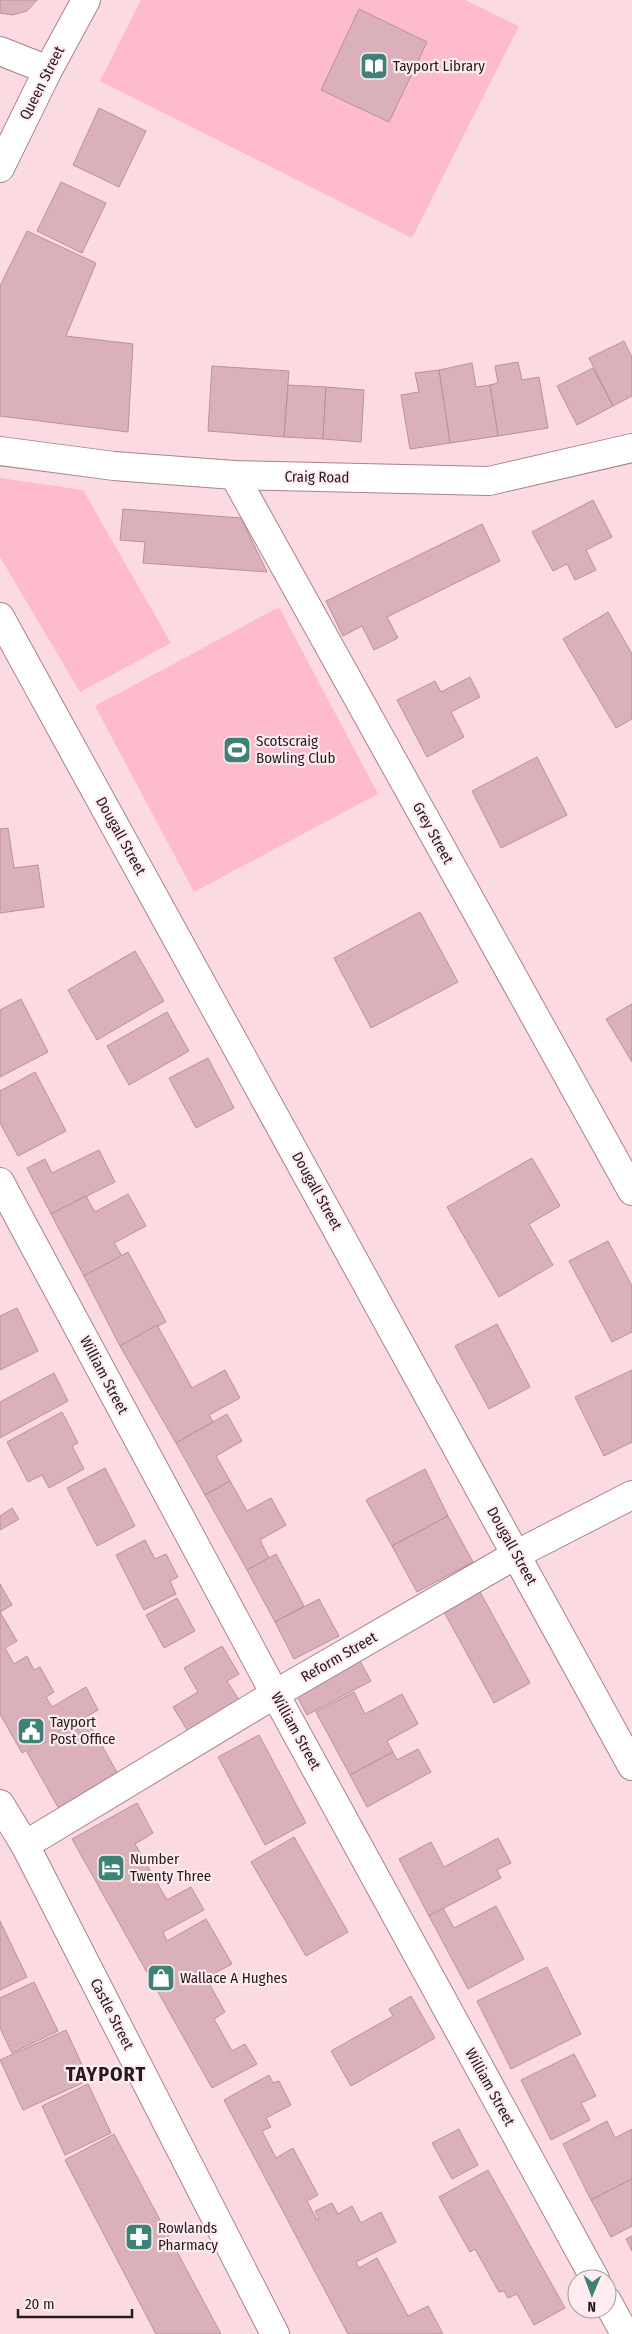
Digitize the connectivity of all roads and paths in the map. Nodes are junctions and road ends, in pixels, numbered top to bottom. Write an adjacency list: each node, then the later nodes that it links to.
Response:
1 (86, 0): 3 (street, Queen Street)
2 (0, 50): 3 (street)
3 (48, 70): 4 (street, Queen Street)
4 (0, 168)
5 (632, 448): 7 (street, Craig Road)
6 (0, 450): 7 (street, Craig Road)
7 (234, 475): 10 (street, Grey Street)
8 (0, 616): 12 (street, Dougall Street)
9 (0, 1182): 13 (street, William Street)
10 (632, 1190)
11 (632, 1495): 12 (street, Reform Street)
12 (517, 1554): 13 (street, Reform Street); 14 (street, Dougall Street)
13 (275, 1694): 16 (street, Reform Street); 17 (street, William Street)
14 (632, 1766)
15 (0, 1804): 16 (street, Castle Street)
16 (25, 1845): 19 (street, Castle Street)
17 (590, 2269)
18 (617, 2319): 20 (street)
19 (275, 2334)
20 (625, 2334)

